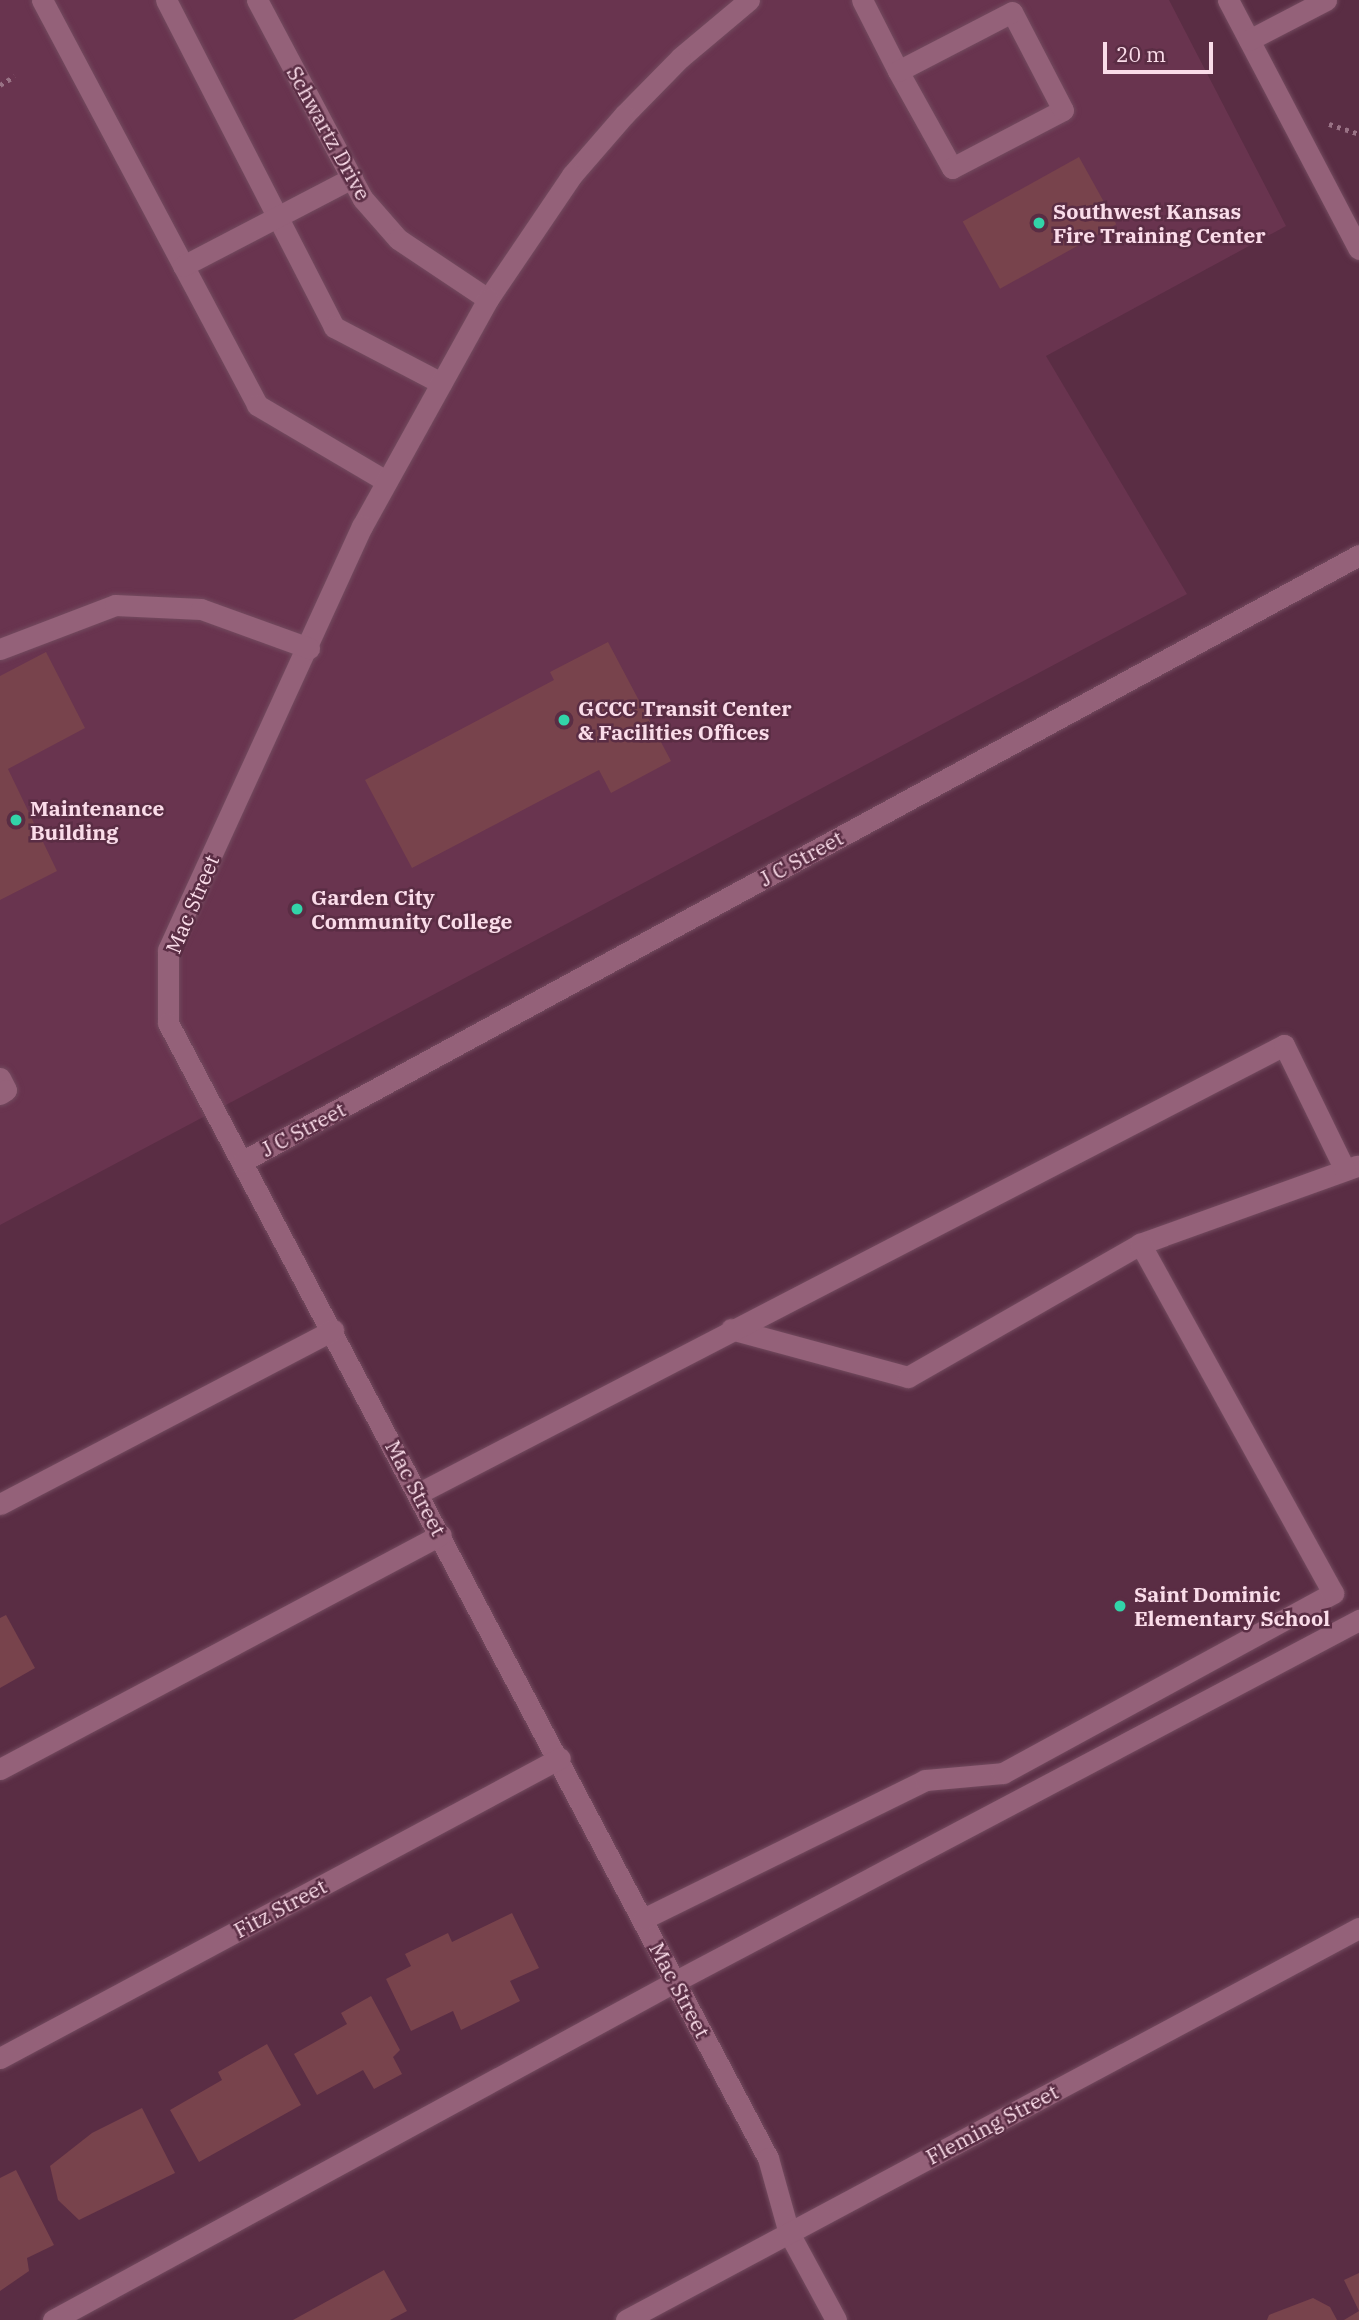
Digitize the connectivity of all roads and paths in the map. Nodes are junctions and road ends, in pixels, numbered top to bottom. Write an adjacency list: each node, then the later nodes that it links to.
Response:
1 (42, 0): 17 (street)
2 (166, 0): 15 (street)
3 (257, 0): 14 (street, Schwartz Drive)
4 (749, 0): 18 (street, Mac Street)
5 (862, 0): 9 (street)
6 (1228, 0): 8 (street)
7 (1326, 0): 8 (street)
8 (1249, 40): 16 (street)
9 (898, 71): 9 (street)
10 (15, 76): 11 (path)
11 (0, 85)
12 (1329, 124): 13 (path)
13 (1359, 134)
14 (352, 178): 15 (street); 18 (street, Schwartz Drive)
15 (277, 217): 17 (street); 19 (street)
16 (1359, 249)
17 (183, 266): 20 (street)
18 (488, 299): 19 (street, Mac Street)
19 (441, 383): 20 (street, Mac Street)
20 (386, 481): 22 (street, Mac Street)
21 (1359, 555): 26 (street, J C Street)
22 (309, 648): 23 (street); 26 (street, Mac Street)
23 (0, 649)
24 (0, 1078): 25 (street)
25 (0, 1094)
26 (243, 1161): 30 (street, Mac Street)
27 (1352, 1168): 28 (street); 29 (street)
28 (1140, 1244): 29 (street); 37 (street)
29 (731, 1329): 31 (street)
30 (333, 1330): 31 (street, Mac Street); 32 (street)
31 (419, 1493): 33 (street, Mac Street)
32 (0, 1504)
33 (441, 1535): 35 (street, Mac Street); 36 (street)
34 (1359, 1620): 39 (street)
35 (560, 1758): 37 (street, Mac Street); 40 (street, Fitz Street)
36 (0, 1769)
37 (643, 1919): 39 (street, Mac Street)
38 (1359, 1928): 41 (street, Fleming Street)
39 (676, 1981): 41 (street, Mac Street); 42 (street)
40 (0, 2058)
41 (789, 2232): 43 (street, Fleming Street); 44 (street, Mac Street)
42 (53, 2320)
43 (626, 2320)
44 (836, 2320)

